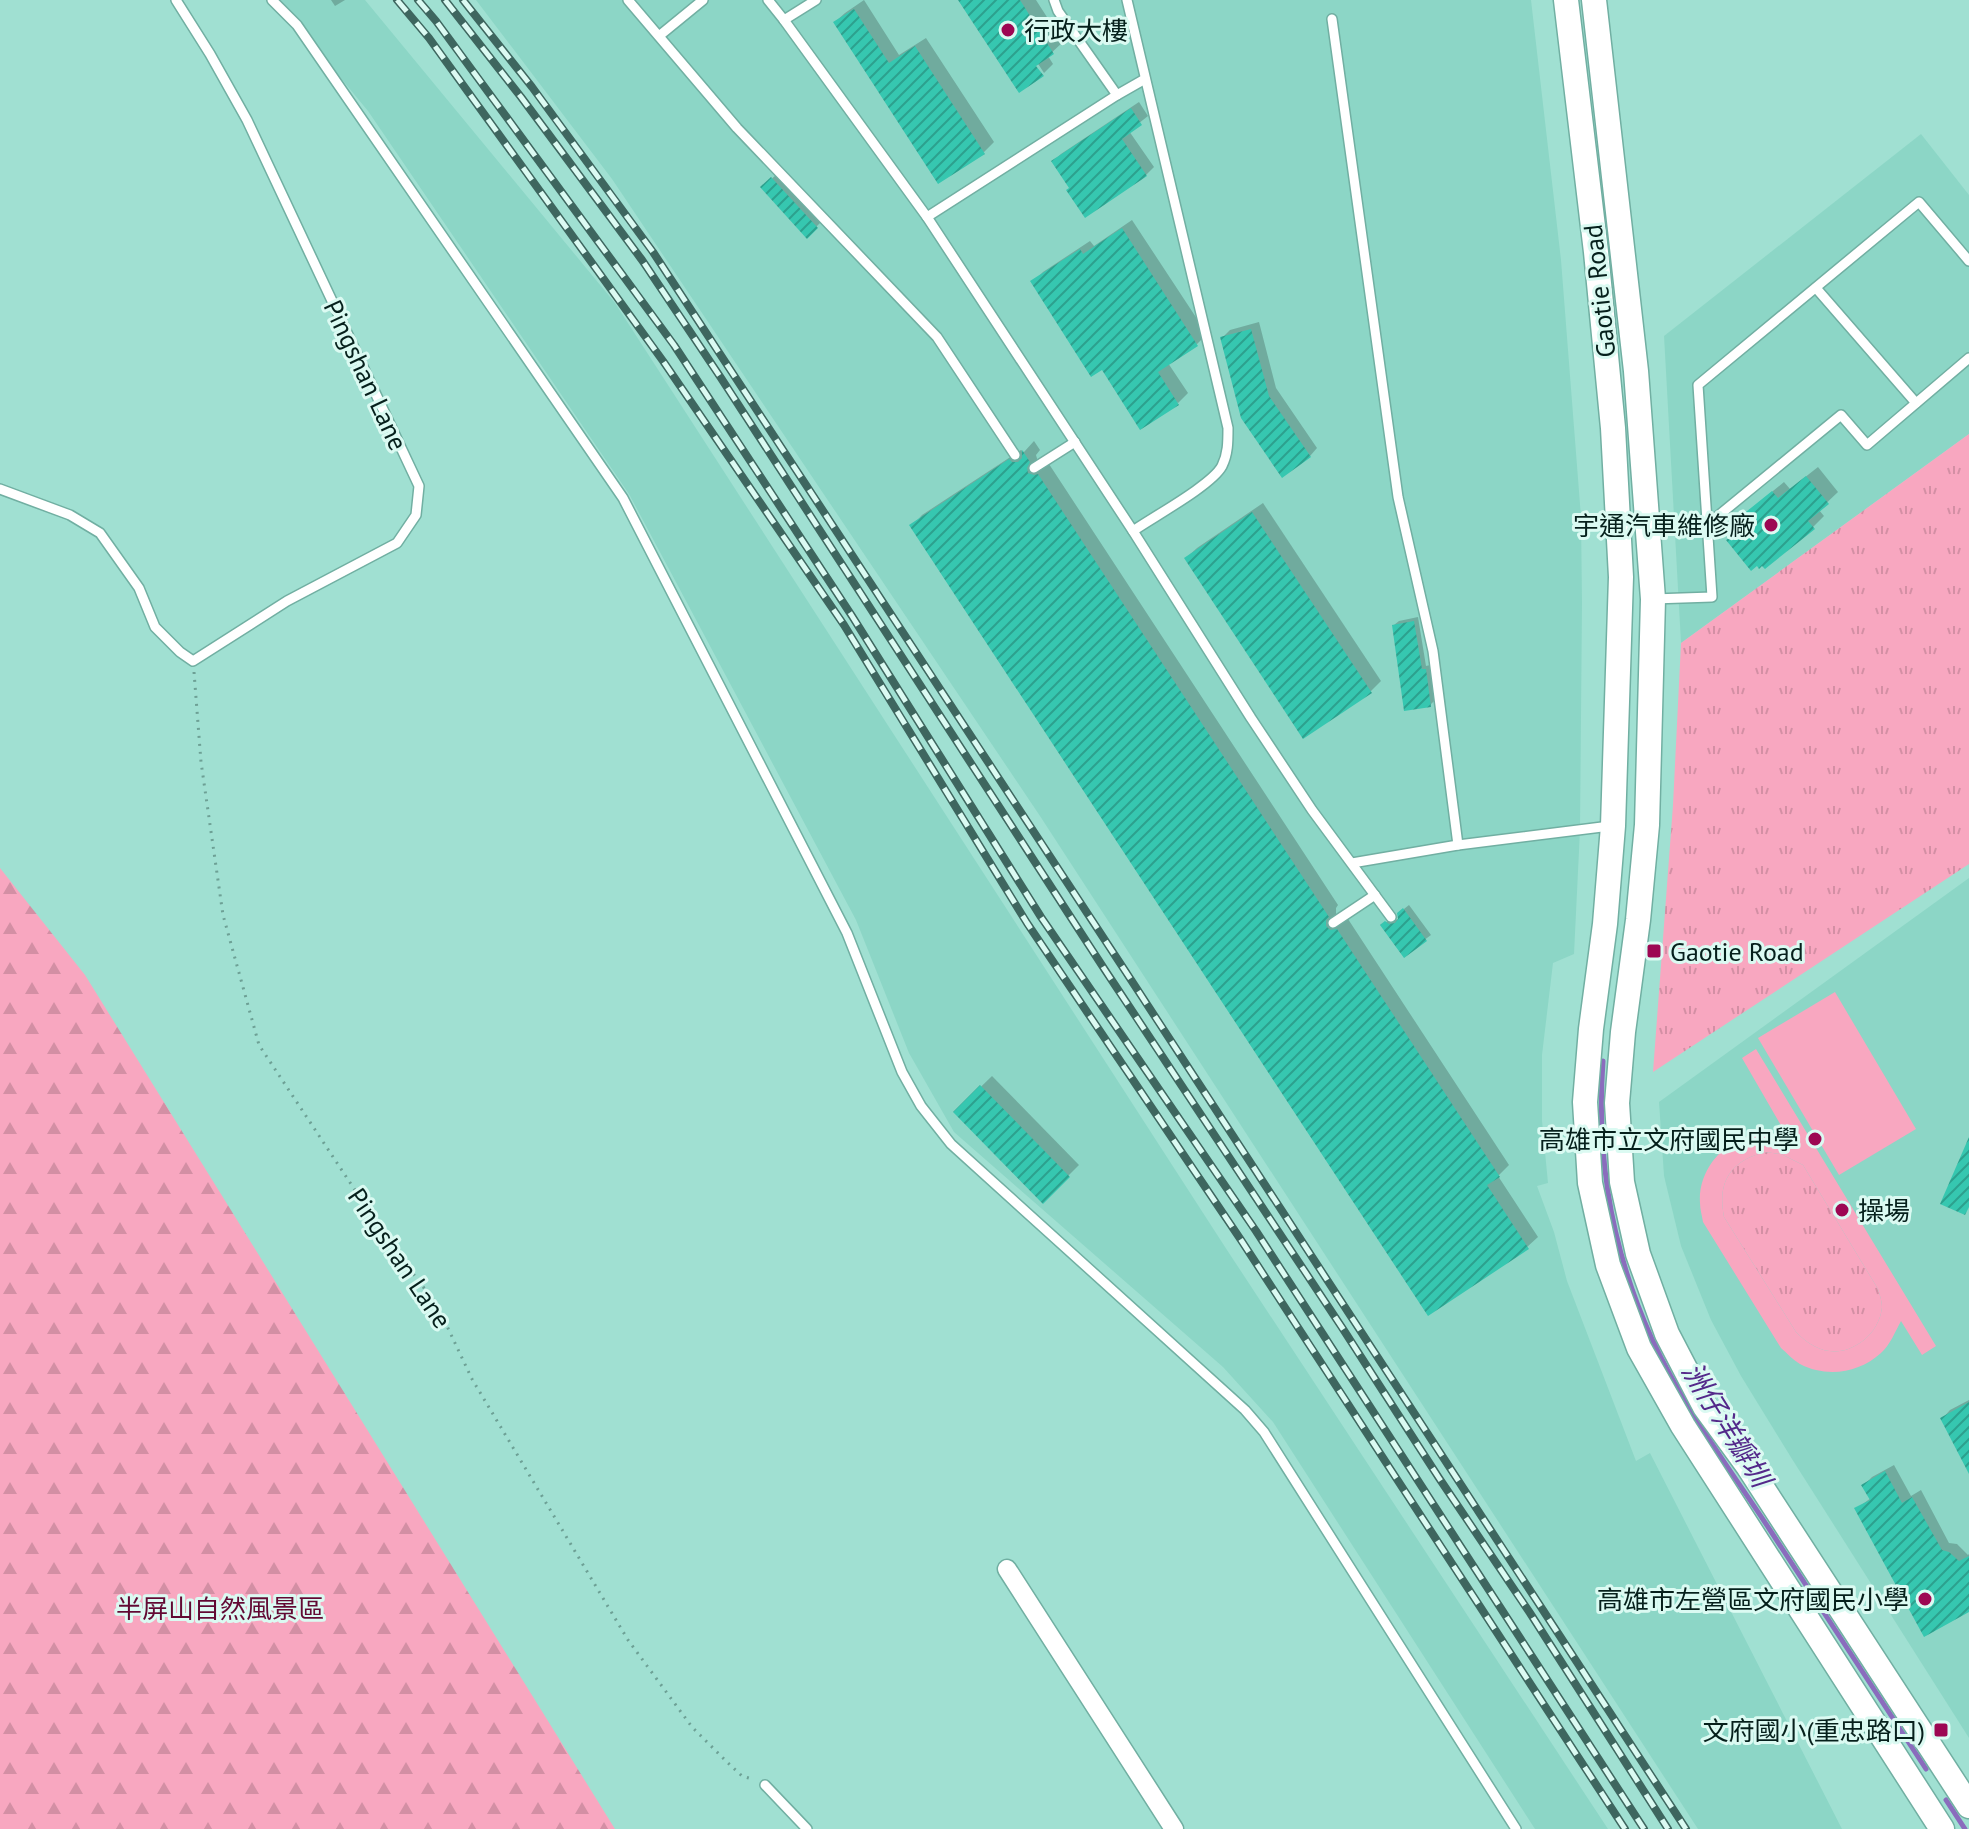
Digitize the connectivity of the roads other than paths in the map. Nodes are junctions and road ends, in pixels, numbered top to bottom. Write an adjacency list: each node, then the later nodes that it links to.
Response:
1 (176, 0): 24 (lane, Pingshan Lane)
2 (272, 0): 40 (lane)
3 (628, 0): 13 (lane)
4 (703, 0): 13 (lane)
5 (768, 0): 12 (lane)
6 (816, 0): 12 (lane)
7 (1054, 0): 15 (lane)
8 (1127, 0): 14 (lane)
9 (1566, 0): 28 (street, Gaotie Road)
10 (1594, 0): 27 (street, Gaotie Road)
11 (1332, 19): 30 (lane)
12 (784, 20): 16 (lane)
13 (659, 36): 22 (lane)
14 (1145, 79): 15 (lane); 26 (lane)
15 (1117, 95): 16 (lane)
16 (927, 217): 21 (lane)
17 (1969, 261): 18 (lane)
18 (1816, 288): 20 (lane); 25 (lane)
19 (1969, 358): 20 (lane)
20 (1916, 403): 25 (lane)
21 (1075, 442): 23 (lane); 26 (lane)
22 (1015, 455)
23 (1034, 468)
24 (0, 489)
25 (1707, 525): 27 (lane)
26 (1133, 531): 31 (lane)
27 (1653, 599): 28 (street); 37 (street, Gaotie Road)
28 (1621, 600): 29 (street, Gaotie Road)
29 (1613, 826): 30 (lane); 41 (street, Gaotie Road)
30 (1458, 845): 31 (lane)
31 (1352, 863): 32 (lane)
32 (1375, 895): 33 (lane); 34 (lane)
33 (1391, 917)
34 (1333, 923)
35 (1007, 1569): 39 (street)
36 (765, 1785): 38 (lane)
37 (1969, 1806)
38 (807, 1829)
39 (1174, 1829)
40 (1516, 1829)
41 (1942, 1829)

